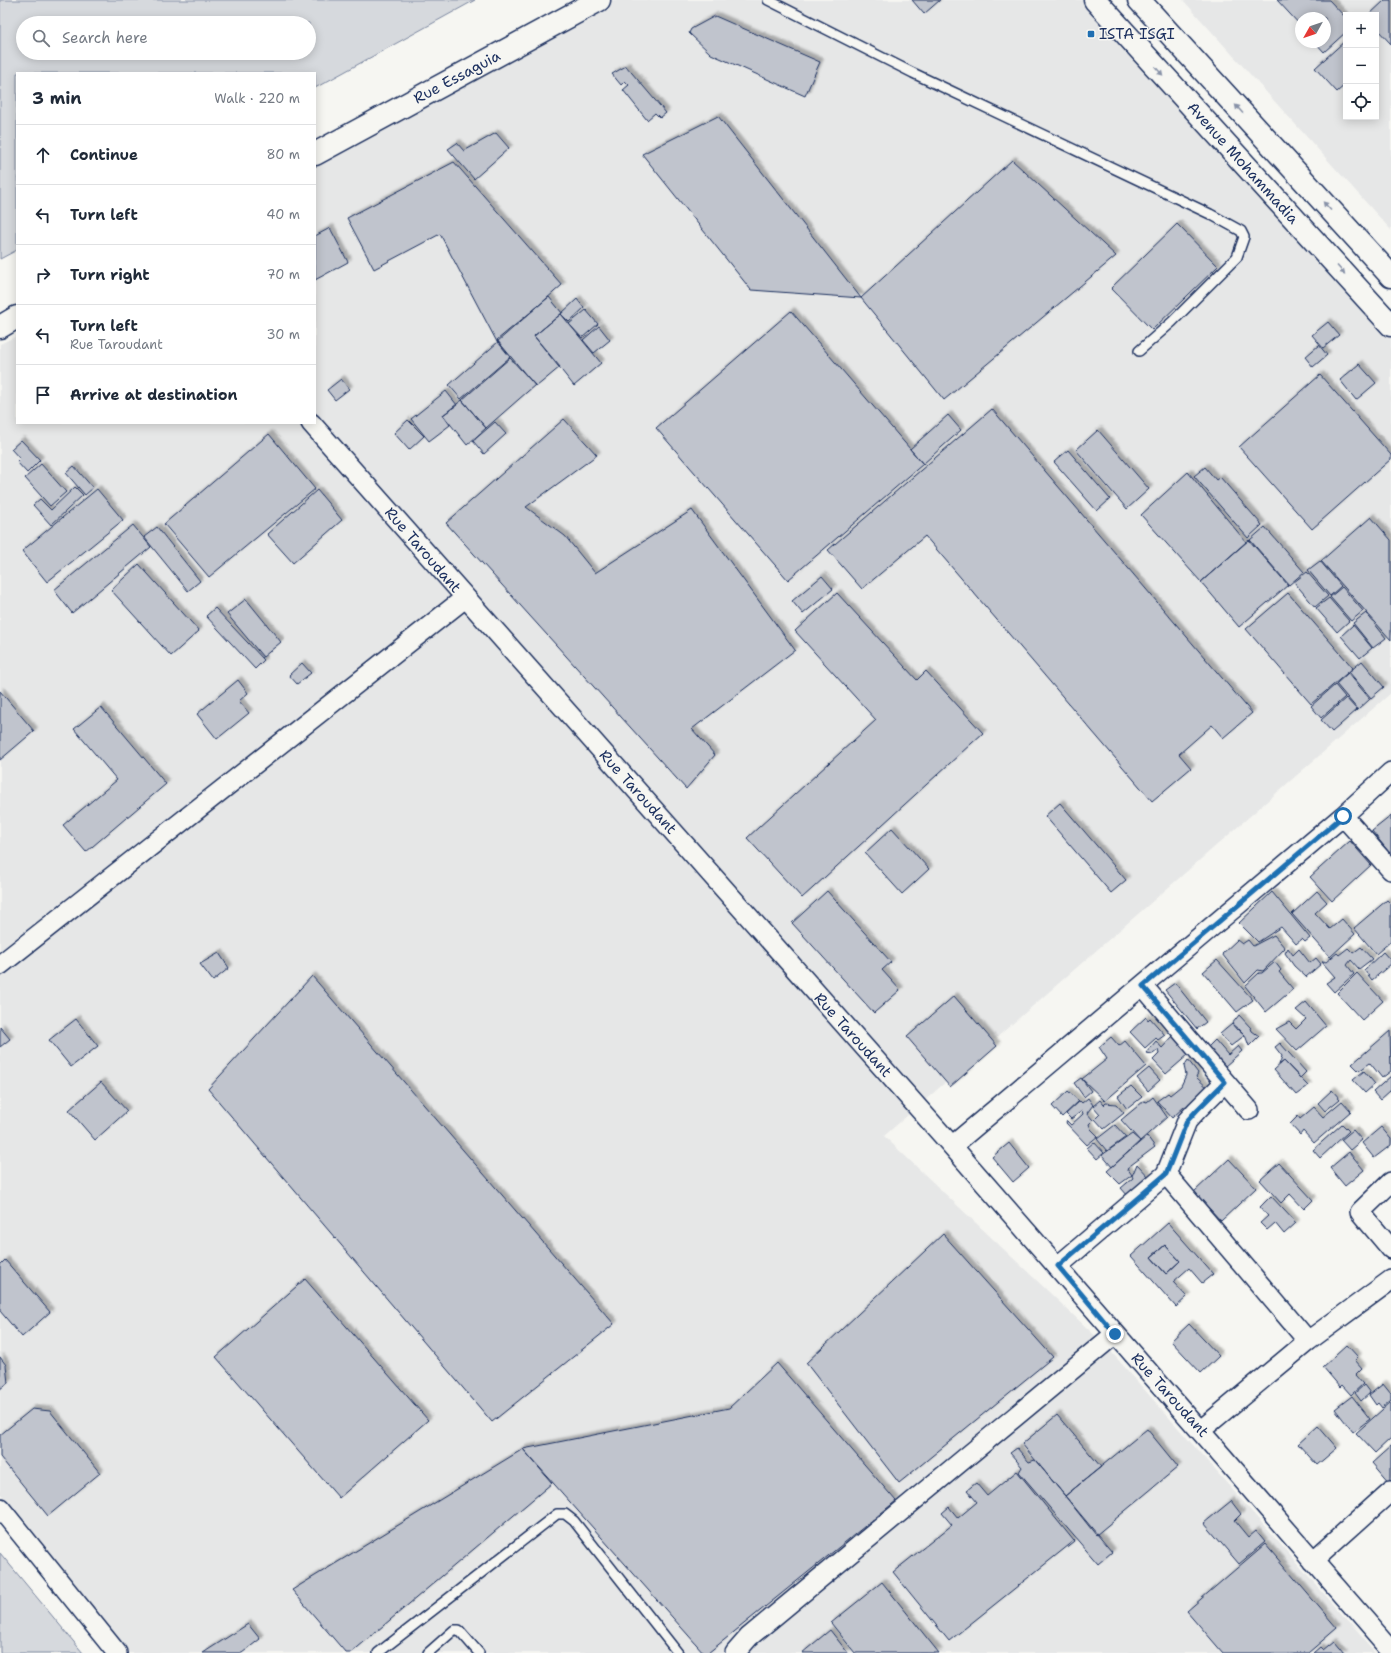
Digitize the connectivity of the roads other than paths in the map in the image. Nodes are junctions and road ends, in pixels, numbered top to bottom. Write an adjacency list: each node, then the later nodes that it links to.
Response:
1 (599, 0): 7 (street, Rue Essaguia)
2 (768, 0): 14 (lane)
3 (1095, 0): 6 (street, Avenue Mohammadia)
4 (1139, 0): 5 (street)
5 (1166, 29): 6 (street); 8 (street, one-way to 5)
6 (1142, 52): 9 (street, Avenue Mohammadia, one-way to 9)
7 (316, 153)
8 (1348, 228): 9 (street); 10 (street)
9 (1323, 251): 12 (street, Avenue Mohammadia, one-way to 12)
10 (1391, 276)
11 (16, 318): 13 (street)
12 (1391, 325)
13 (0, 326)
14 (1139, 351)
15 (312, 424): 16 (street, Rue Taroudant)
16 (465, 598): 20 (street); 24 (street, Rue Taroudant)
17 (1391, 772): 18 (street)
18 (1343, 816): 19 (street); 21 (street)
19 (1391, 870)
20 (0, 965)
21 (1143, 986): 22 (street); 24 (street)
22 (1225, 1082): 23 (street); 25 (street)
23 (1249, 1110)
24 (952, 1146): 28 (street, Rue Taroudant)
25 (1166, 1174): 28 (street); 31 (street)
26 (1391, 1182): 27 (street)
27 (1391, 1249)
28 (1058, 1266): 30 (street, Rue Taroudant)
29 (1391, 1280): 31 (street)
30 (1115, 1334): 32 (street, Rue Taroudant); 42 (street)
31 (1308, 1341): 32 (street)
32 (1201, 1430): 35 (street, Rue Taroudant)
33 (1391, 1491): 35 (street)
34 (0, 1508): 37 (street)
35 (1313, 1561): 36 (street, Rue Taroudant)
36 (1391, 1650)
37 (117, 1653)
38 (378, 1653): 41 (lane)
39 (428, 1653): 40 (lane)
40 (479, 1653)
41 (678, 1653)
42 (736, 1653)

